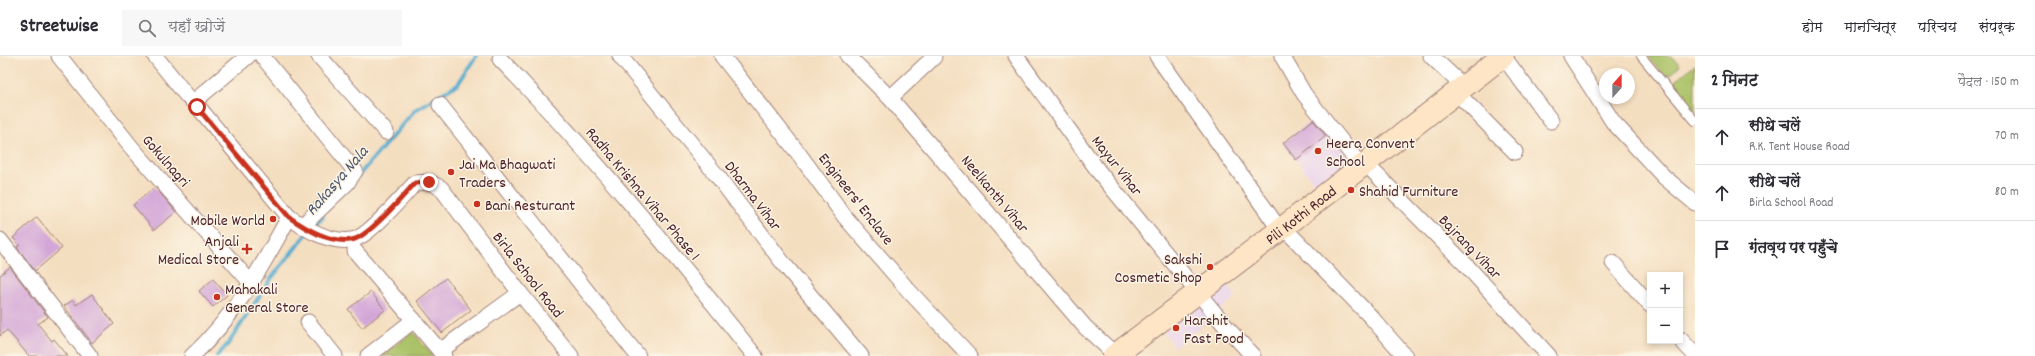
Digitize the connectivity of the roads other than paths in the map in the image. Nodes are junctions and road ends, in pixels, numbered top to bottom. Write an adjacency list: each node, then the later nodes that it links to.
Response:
1 (58, 56): 34 (street, Gokulnagri)
2 (155, 56): 20 (street, Birla School Road)
3 (248, 56): 20 (street)
4 (262, 56): 29 (street)
5 (319, 56): 24 (street)
6 (620, 56): 51 (street, Dharma Vihar)
7 (722, 56): 52 (street, Engineers' Enclave)
8 (848, 56): 19 (street, Neelkanth Vihar)
9 (1016, 56): 35 (street, Mayur Vihar)
10 (1157, 56): 30 (street)
11 (1282, 56): 26 (street, Bajrang Vihar)
12 (1431, 56): 18 (street)
13 (1503, 56): 18 (street, Pili Kothi Road); 22 (street)
14 (1571, 56): 27 (street)
15 (1641, 56): 23 (lane)
16 (934, 57): 19 (street)
17 (500, 59): 50 (street, Radha Krishna Vihar Phase 1)
18 (1460, 89): 25 (street); 26 (street, Pili Kothi Road)
19 (890, 98): 42 (street, Neelkanth Vihar)
20 (195, 103): 28 (street, Birla School Road)
21 (440, 105): 49 (street)
22 (1551, 121)
23 (1695, 121)
24 (386, 132)
25 (1515, 152)
26 (1363, 165): 30 (street, Pili Kothi Road); 55 (street, Bajrang Vihar)
27 (1695, 203)
28 (289, 217): 29 (street, Birla School Road); 34 (street)
29 (309, 229): 36 (street, Birla School Road)
30 (1282, 229): 35 (street, Pili Kothi Road); 54 (street)
31 (0, 240): 44 (street)
32 (355, 251): 38 (street)
33 (1613, 263): 37 (street)
34 (252, 284): 45 (street)
35 (1198, 292): 42 (street, Pili Kothi Road); 53 (street, Mayur Vihar)
36 (520, 293): 41 (street); 48 (street, Birla School Road)
37 (1647, 302)
38 (414, 320): 41 (street); 47 (street)
39 (308, 322): 46 (street)
40 (1683, 342): 43 (street)
41 (442, 354)
42 (1116, 355)
43 (1695, 355)
44 (90, 356)
45 (192, 356)
46 (335, 356)
47 (368, 356)
48 (571, 356)
49 (638, 356)
50 (755, 356)
51 (861, 356)
52 (970, 356)
53 (1253, 356)
54 (1405, 356)
55 (1549, 356)

